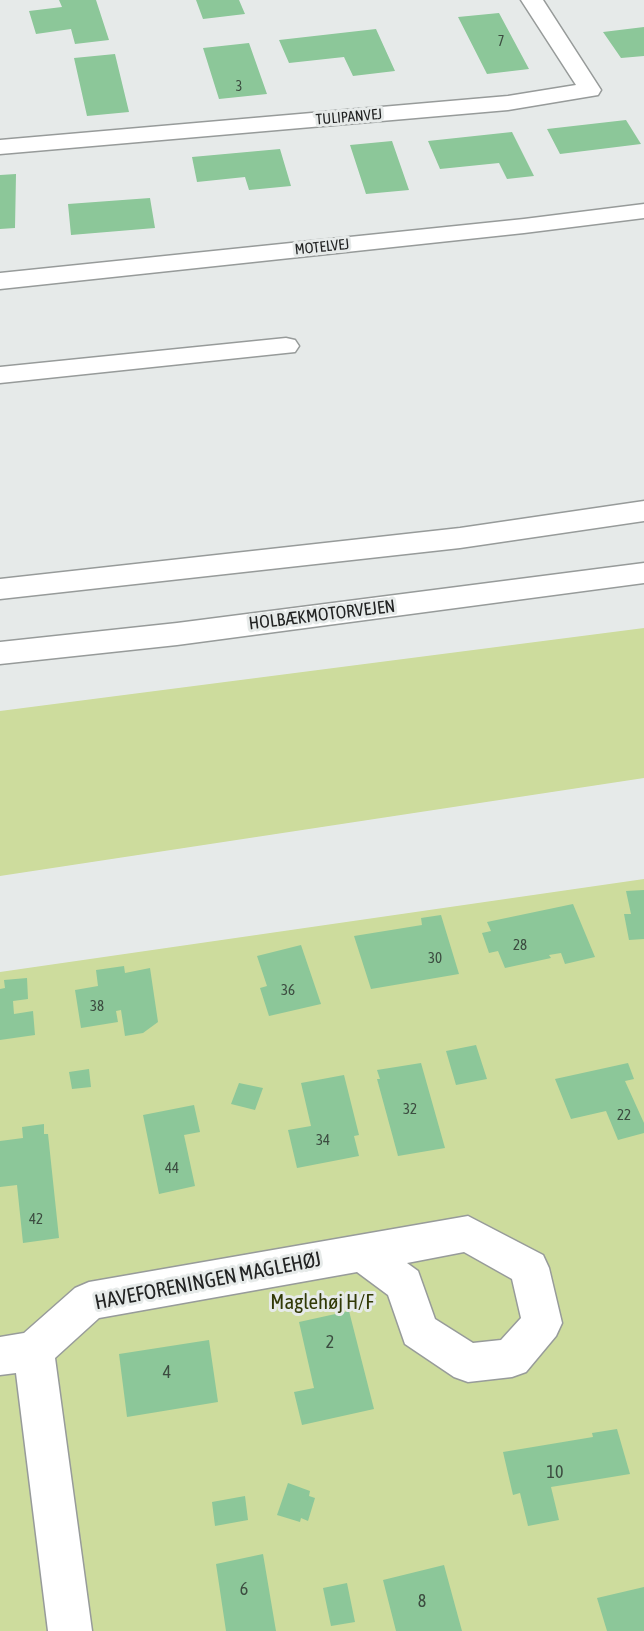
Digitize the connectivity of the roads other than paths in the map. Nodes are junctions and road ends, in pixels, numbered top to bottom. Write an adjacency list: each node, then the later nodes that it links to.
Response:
1 (532, 0): 2 (main road, TULIPANVEJ)
2 (0, 147)
3 (644, 212): 4 (main road, MOTELVEJ)
4 (0, 281)
5 (286, 346): 6 (main road)
6 (0, 375)
7 (644, 510): 9 (main road)
8 (644, 573): 10 (main road, HOLBÆKMOTORVEJEN)
9 (0, 589)
10 (0, 653)
11 (363, 1252): 12 (main road, HAVEFORENINGEN MAGLEHØJ)
12 (17, 1354): 13 (main road, HAVEFORENINGEN MAGLEHØJ)
13 (70, 1631)

